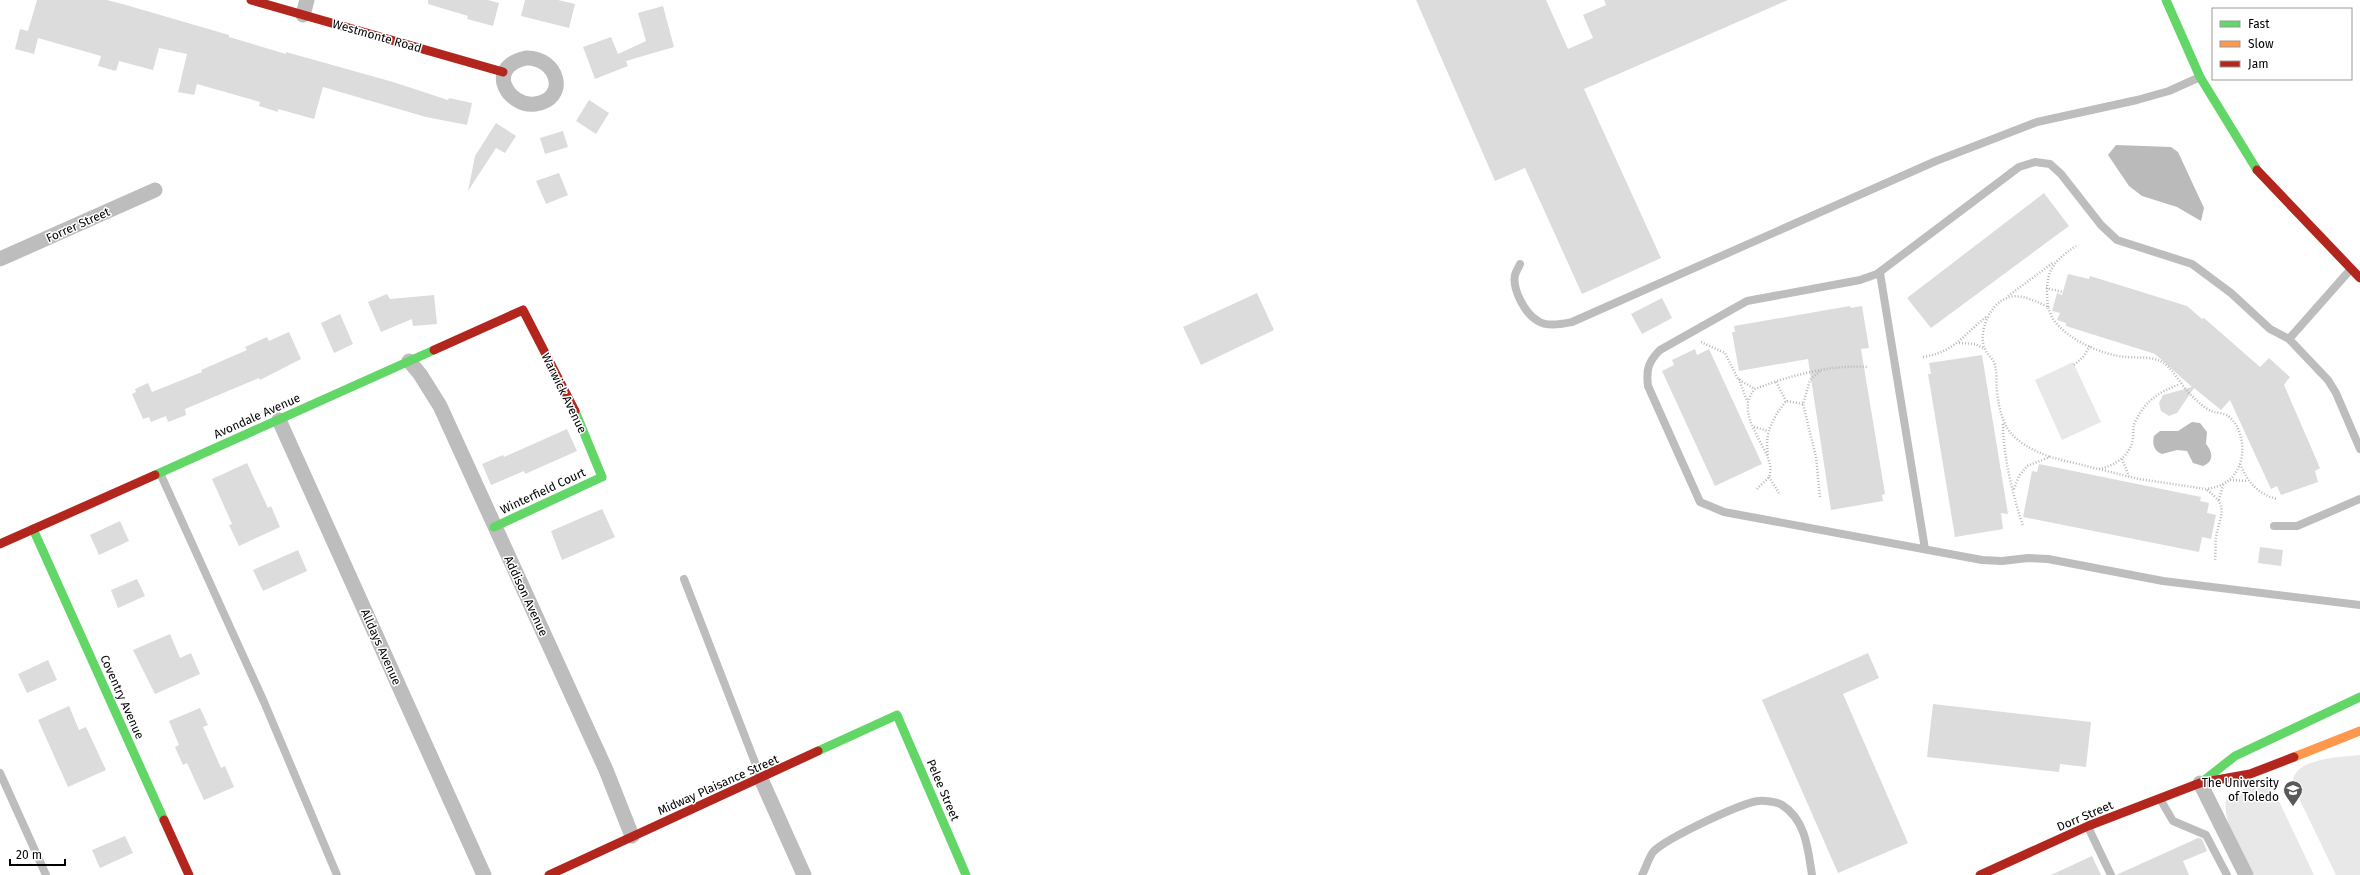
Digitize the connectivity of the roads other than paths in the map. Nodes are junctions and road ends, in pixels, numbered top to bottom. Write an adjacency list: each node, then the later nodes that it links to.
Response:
1 (251, 0): 4 (street, Westmonte Road)
2 (307, 0): 4 (street)
3 (2166, 0): 6 (street)
4 (303, 15): 5 (street, Westmonte Road)
5 (503, 72)
6 (2200, 77): 9 (lane); 10 (street)
7 (155, 190): 8 (street, Forrer Street)
8 (0, 259)
9 (1520, 264)
10 (2350, 270): 12 (street); 14 (lane)
11 (1880, 273): 14 (lane); 25 (lane); 25 (lane)
12 (2360, 278)
13 (523, 310): 15 (street, Avondale Avenue); 19 (street, Warwick Avenue)
14 (2289, 339): 17 (lane)
15 (409, 361): 16 (street, Avondale Avenue); 22 (street, Addison Avenue)
16 (279, 420): 18 (street, Avondale Avenue); 40 (street, Alldays Avenue)
17 (2360, 449)
18 (160, 472): 23 (street, Avondale Avenue); 39 (lane)
19 (602, 477): 22 (street, Winterfield Court)
20 (2360, 499): 21 (lane)
21 (2274, 526)
22 (494, 527): 36 (street, Addison Avenue)
23 (33, 529): 24 (street, Avondale Avenue); 38 (street, Coventry Avenue)
24 (0, 544)
25 (1926, 549): 27 (lane)
26 (684, 579): 32 (lane)
27 (2360, 605)
28 (2360, 697): 33 (street, Dorr Street)
29 (897, 715): 32 (street, Midway Plaisance Street); 43 (street, Pelee Street)
30 (2360, 731): 33 (street, Dorr Street)
31 (0, 772): 37 (lane)
32 (761, 779): 36 (street, Midway Plaisance Street); 42 (street)
33 (2200, 783): 34 (street, Dorr Street); 49 (street)
34 (2160, 799): 35 (street, Dorr Street); 48 (lane)
35 (2088, 826): 46 (street, Dorr Street); 47 (lane)
36 (632, 836): 41 (street, Midway Plaisance Street)
37 (46, 875)
38 (189, 875)
39 (337, 875)
40 (484, 875)
41 (549, 875)
42 (804, 875)
43 (966, 875)
44 (1642, 875): 45 (lane)
45 (1812, 875)
46 (1980, 875)
47 (2111, 875)
48 (2227, 875)
49 (2246, 875)

